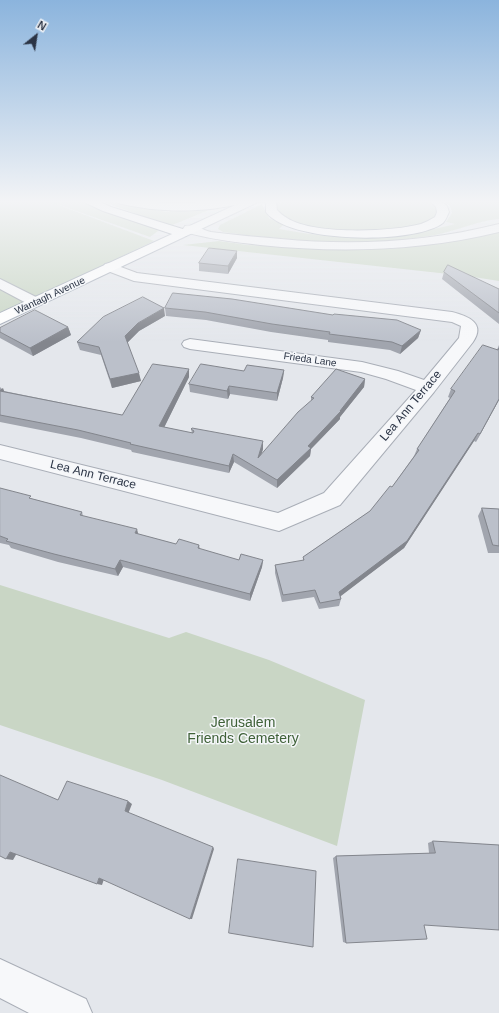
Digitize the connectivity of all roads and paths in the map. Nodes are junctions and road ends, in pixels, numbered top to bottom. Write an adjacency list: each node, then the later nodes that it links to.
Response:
1 (150, 248): 2 (main road, Wantagh Avenue)
2 (110, 267): 4 (main road, Wantagh Avenue); 7 (street, Lea Ann Terrace)
3 (0, 283): 4 (street)
4 (35, 302): 5 (main road, Wantagh Avenue)
5 (0, 319)
6 (190, 344): 7 (street, Frieda Lane)
7 (428, 388): 8 (street, Lea Ann Terrace)
8 (0, 452)
9 (0, 978): 10 (street)
10 (72, 1013)

